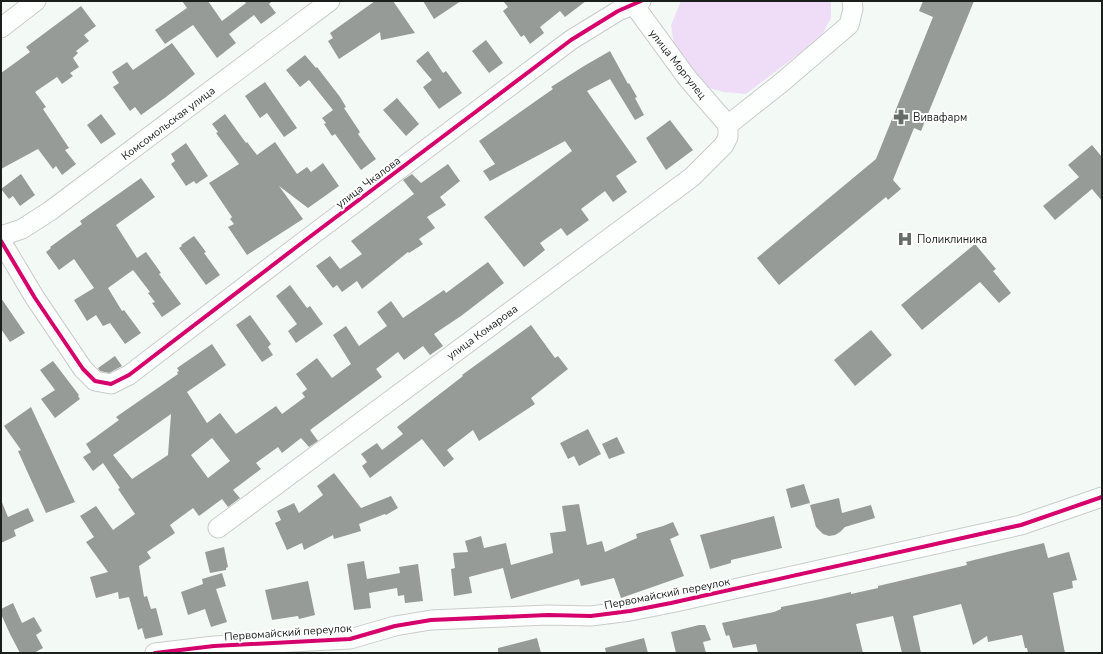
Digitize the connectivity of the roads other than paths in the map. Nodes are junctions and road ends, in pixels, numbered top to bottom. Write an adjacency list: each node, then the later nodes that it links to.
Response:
1 (36, 1): 5 (street)
2 (330, 1): 7 (street, Комсомольская улица)
3 (852, 1): 6 (street)
4 (635, 2): 6 (street, улица Моргулец); 8 (street, улица Чкалова)
5 (1, 28)
6 (728, 125): 10 (street, улица Комарова)
7 (1, 236)
8 (1, 241)
9 (1102, 497): 11 (street, Первомайский переулок)
10 (218, 528)
11 (154, 653)

